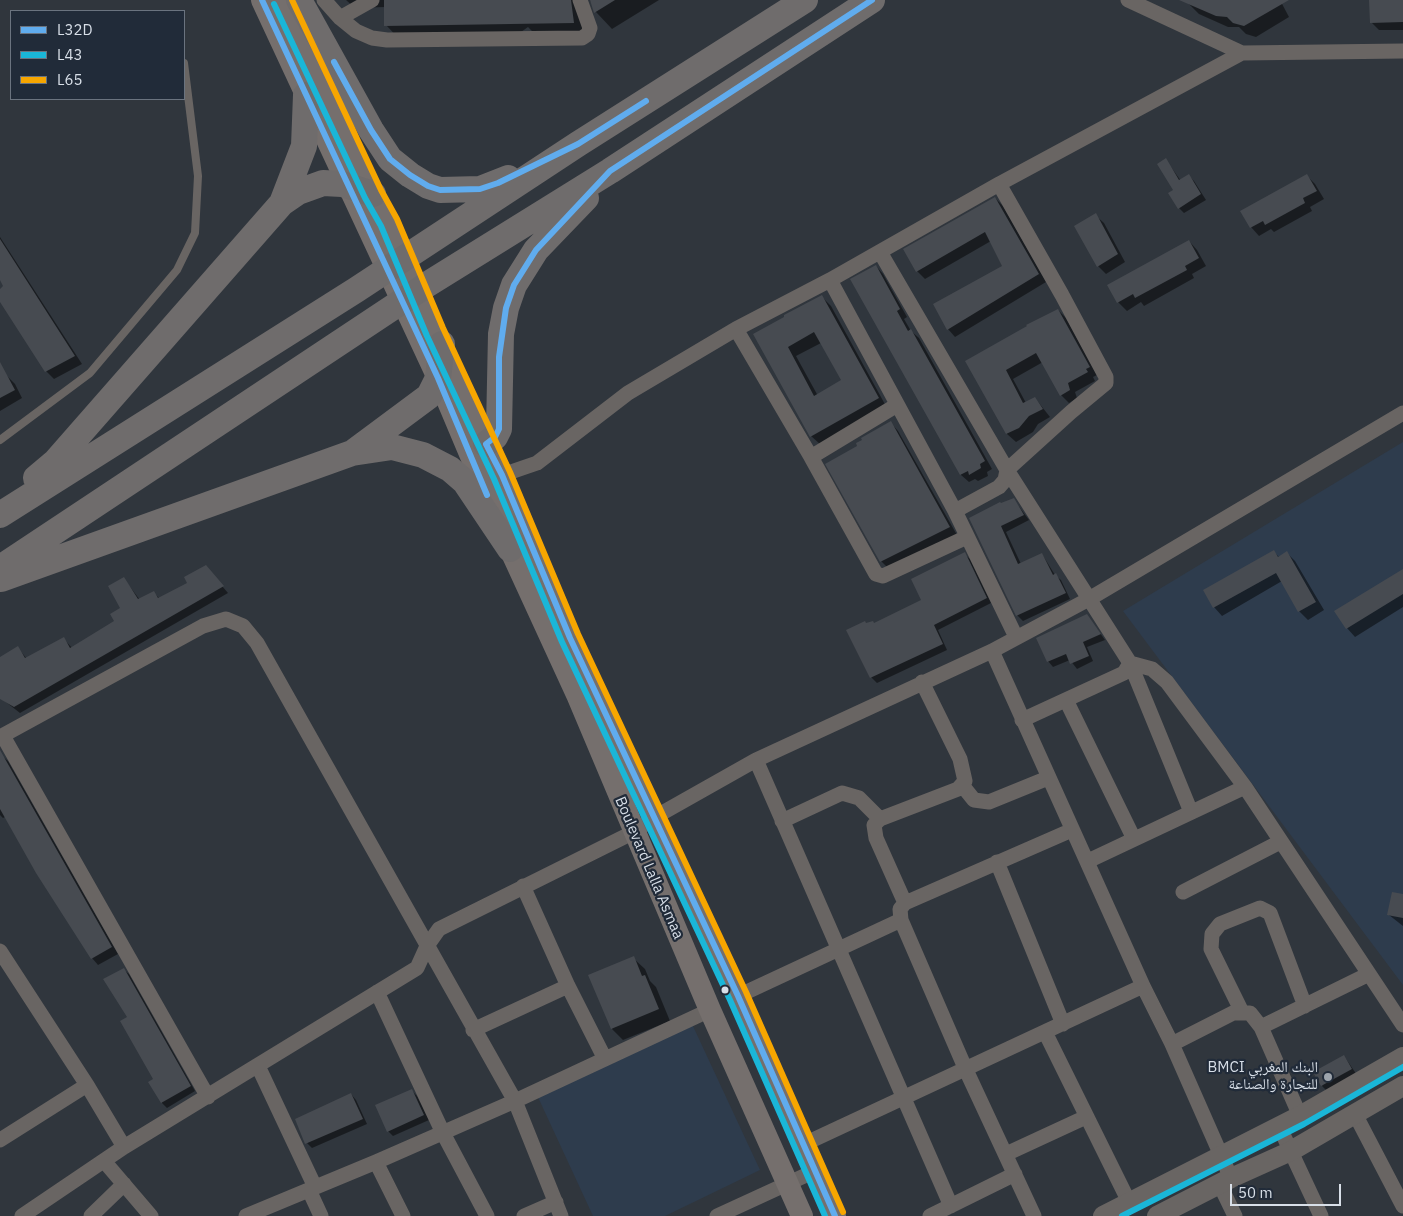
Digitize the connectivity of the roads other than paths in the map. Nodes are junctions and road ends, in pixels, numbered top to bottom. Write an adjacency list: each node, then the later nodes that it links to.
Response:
1 (262, 0): 14 (main road, Boulevard Lalla Asmaa)
2 (282, 0): 18 (main road, Boulevard Lalla Asmaa)
3 (299, 0): 15 (highway)
4 (324, 0): 10 (street)
5 (372, 0): 10 (street)
6 (580, 0): 10 (street)
7 (805, 0): 15 (highway)
8 (872, 0): 16 (highway)
9 (1128, 0): 12 (street)
10 (340, 18)
11 (1403, 51): 12 (street)
12 (1242, 52): 17 (street)
13 (185, 71): 27 (lane)
14 (306, 95): 18 (main road, Boulevard Lalla Asmaa); 19 (highway)
15 (578, 144): 35 (highway)
16 (610, 171): 28 (highway); 38 (highway)
17 (999, 184): 20 (street); 31 (street)
18 (362, 191): 19 (highway); 23 (main road, Boulevard Lalla Asmaa)
19 (282, 203): 33 (highway)
20 (880, 252): 21 (street); 31 (street)
21 (830, 280): 22 (street); 25 (street)
22 (736, 329): 30 (street); 32 (street)
23 (433, 338): 24 (highway); 28 (main road, Boulevard Lalla Asmaa)
24 (438, 378): 28 (main road, Boulevard Lalla Asmaa); 29 (highway)
25 (897, 406): 30 (street); 34 (street)
26 (1403, 413): 40 (street)
27 (0, 440)
28 (478, 449): 32 (main road, Boulevard Lalla Asmaa); 37 (main road, Boulevard Lalla Asmaa)
29 (352, 453): 37 (highway); 39 (highway)
30 (811, 457): 36 (street)
31 (1007, 470): 34 (street); 40 (street)
32 (502, 475): 53 (main road, Boulevard Lalla Asmaa)
33 (0, 507)
34 (955, 511): 36 (street)
35 (0, 515)
36 (967, 537): 41 (street)
37 (510, 549): 57 (main road, Boulevard Lalla Asmaa)
38 (0, 568)
39 (0, 580)
40 (1090, 599): 41 (street); 43 (street)
41 (1016, 637): 42 (street)
42 (992, 651): 44 (street); 46 (street)
43 (1130, 664): 45 (street); 51 (street); 52 (street)
44 (922, 682): 48 (street); 50 (street)
45 (1066, 700): 46 (street); 58 (street)
46 (1022, 720): 49 (street)
47 (1, 736): 66 (street); 89 (street)
48 (756, 760): 53 (street); 55 (street)
49 (1048, 778): 50 (street); 56 (street)
50 (962, 785): 54 (street)
51 (1245, 787): 52 (street); 59 (street)
52 (1191, 812): 58 (street)
53 (655, 817): 57 (street); 73 (main road, Boulevard Lalla Asmaa)
54 (880, 819): 55 (street); 64 (street)
55 (782, 821): 67 (street)
56 (1072, 830): 60 (street); 61 (street)
57 (634, 832): 62 (street); 75 (main road, Boulevard Lalla Asmaa)
58 (1134, 839): 60 (street)
59 (1280, 842): 63 (street); 69 (street)
60 (1088, 861): 71 (street)
61 (997, 862): 64 (street); 77 (street)
62 (523, 886): 66 (street); 70 (street)
63 (1182, 892)
64 (905, 903): 65 (street)
65 (901, 920): 67 (street); 86 (street)
66 (427, 946): 72 (street); 80 (street)
67 (838, 950): 73 (street); 90 (street)
68 (0, 951): 87 (street)
69 (1369, 974): 74 (street); 78 (street)
70 (568, 986): 80 (street); 84 (street)
71 (1143, 986): 77 (street); 82 (street)
72 (377, 992): 85 (street); 96 (street)
73 (738, 996): 98 (main road, Boulevard Lalla Asmaa)
74 (1305, 1006): 76 (street); 79 (street)
75 (710, 1010): 84 (street); 108 (main road, Boulevard Lalla Asmaa)
76 (1242, 1012): 79 (street); 82 (street)
77 (1063, 1024): 81 (street)
78 (1403, 1025)
79 (1261, 1027): 93 (street)
80 (473, 1030): 91 (street)
81 (1045, 1032): 86 (street); 94 (street)
82 (1172, 1044): 102 (street)
83 (1403, 1057): 93 (street)
84 (605, 1059): 91 (street)
85 (258, 1066): 89 (street); 110 (street)
86 (966, 1070): 90 (street); 101 (street)
87 (88, 1085): 97 (street); 99 (street)
88 (1403, 1086): 92 (street)
89 (208, 1097): 99 (street)
90 (904, 1098): 98 (street); 113 (street)
91 (515, 1101): 96 (street); 111 (street)
92 (1356, 1114): 100 (street); 114 (street)
93 (1300, 1116): 95 (street)
94 (1086, 1117): 101 (street); 112 (street)
95 (1279, 1126): 100 (street); 102 (street)
96 (443, 1132): 104 (street); 121 (street)
97 (0, 1140)
98 (802, 1145): 105 (main road, Boulevard Lalla Asmaa)
99 (124, 1147): 103 (street)
100 (1290, 1151): 107 (street); 132 (street)
101 (1006, 1154): 106 (street)
102 (1222, 1154): 107 (street); 112 (street)
103 (104, 1161): 109 (street); 115 (street)
104 (376, 1162): 110 (street); 120 (street)
105 (815, 1171): 108 (street); 126 (main road, Boulevard Lalla Asmaa)
106 (1015, 1174): 113 (street); 128 (street)
107 (1225, 1180): 130 (street); 131 (street)
108 (787, 1183): 124 (street); 125 (main road, Boulevard Lalla Asmaa)
109 (124, 1184): 116 (street); 117 (street)
110 (312, 1188): 118 (street); 119 (street)
111 (556, 1202): 122 (street); 123 (street)
112 (1129, 1202): 129 (street)
113 (951, 1206): 127 (street)
114 (1403, 1206)
115 (22, 1216)
116 (91, 1216)
117 (151, 1216)
118 (246, 1216)
119 (321, 1216)
120 (403, 1216)
121 (487, 1216)
122 (524, 1216)
123 (561, 1216)
124 (717, 1216)
125 (802, 1216)
126 (835, 1216)
127 (930, 1216)
128 (1034, 1216)
129 (1103, 1216)
130 (1158, 1216)
131 (1236, 1216)
132 (1321, 1216)

